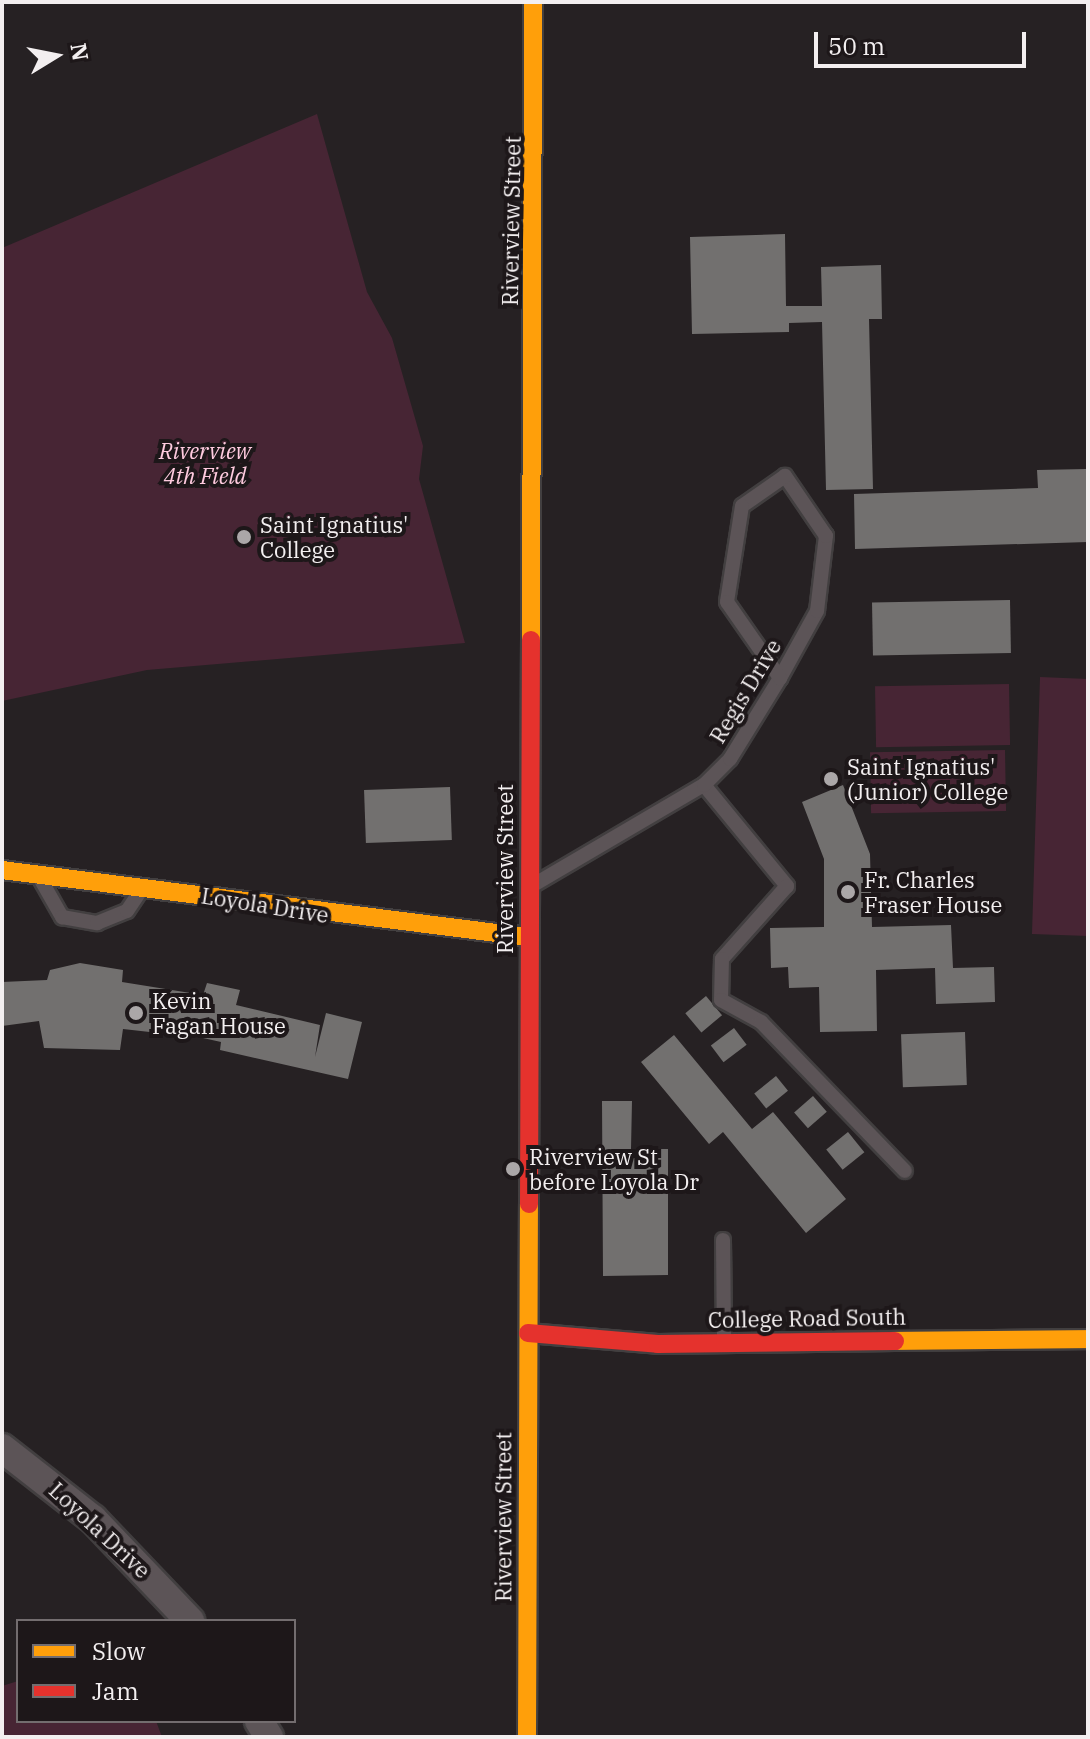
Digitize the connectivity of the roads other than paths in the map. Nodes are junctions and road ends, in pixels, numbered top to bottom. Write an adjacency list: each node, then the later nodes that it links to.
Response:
1 (533, 2): 7 (street, Riverview Street)
2 (780, 678): 2 (lane, Regis Drive); 3 (lane, Regis Drive)
3 (704, 785): 7 (lane, Regis Drive); 9 (lane)
4 (2, 870): 5 (street, Loyola Drive)
5 (39, 870): 6 (street, Loyola Drive); 6 (lane)
6 (145, 885): 8 (street, Loyola Drive)
7 (529, 888): 8 (street, Riverview Street)
8 (528, 937): 11 (street, Riverview Street)
9 (905, 1171)
10 (723, 1240): 13 (lane)
11 (528, 1333): 13 (street, College Road South); 16 (street, Riverview Street)
12 (1088, 1339): 13 (street, College Road South)
13 (724, 1344)
14 (2, 1448): 15 (street, Loyola Drive)
15 (188, 1619)
16 (527, 1737)

